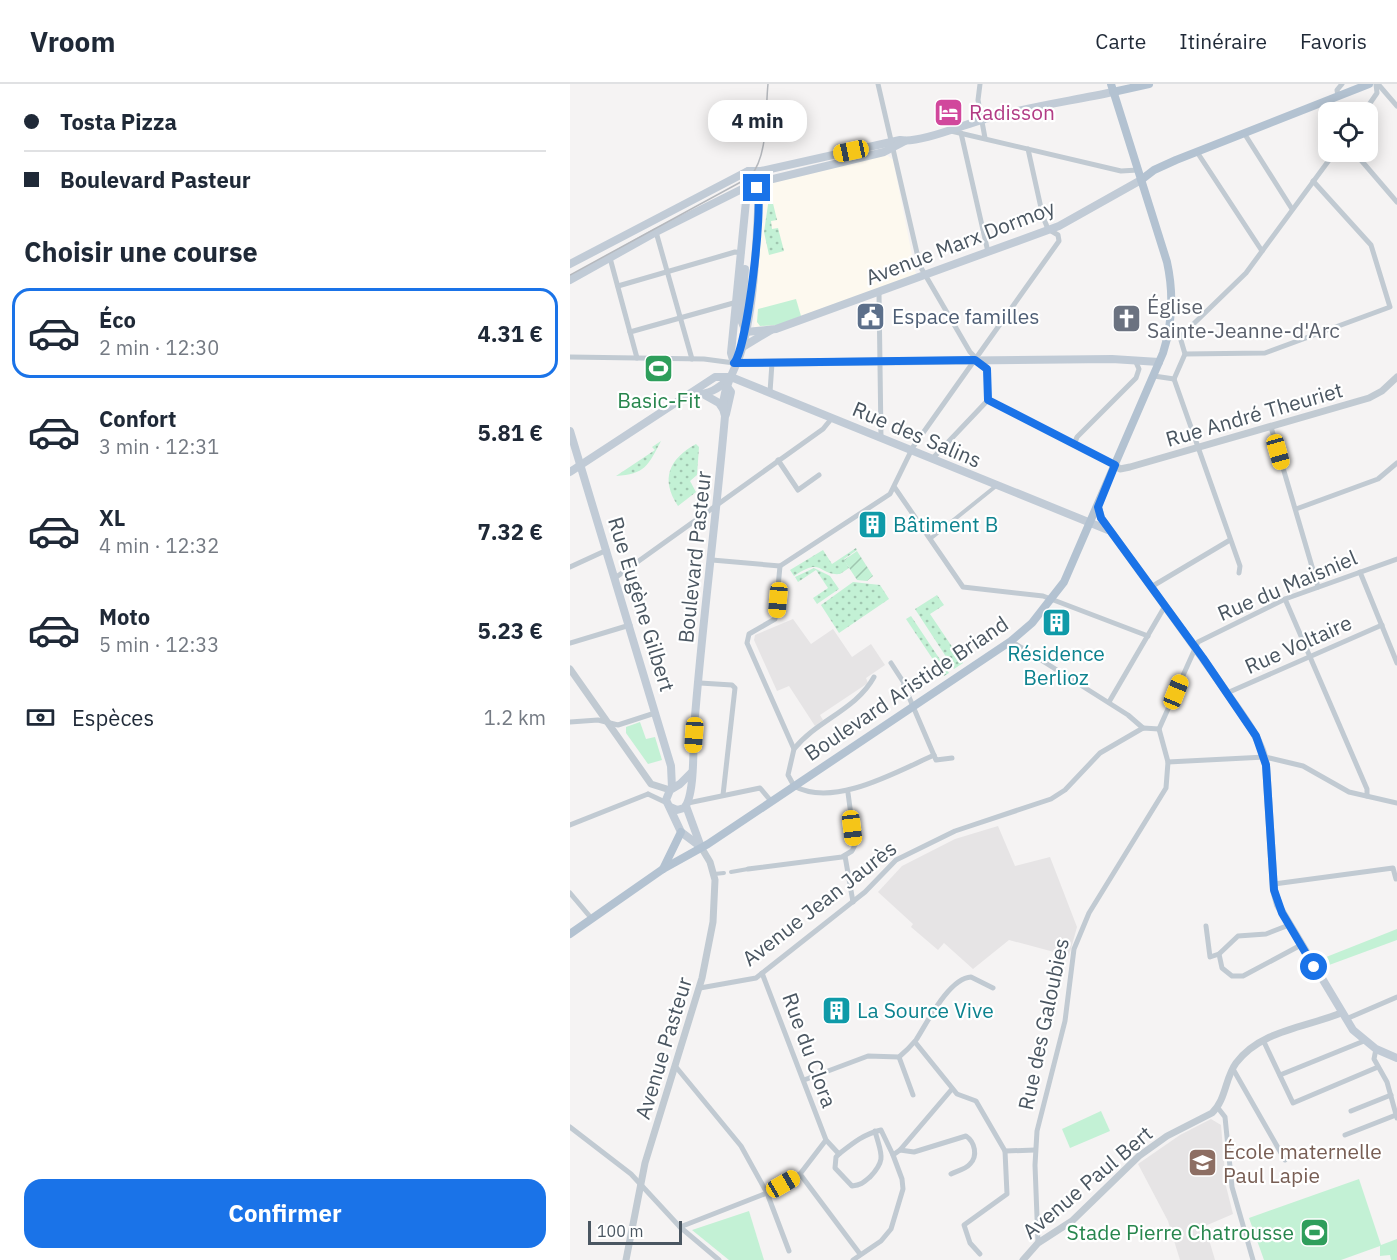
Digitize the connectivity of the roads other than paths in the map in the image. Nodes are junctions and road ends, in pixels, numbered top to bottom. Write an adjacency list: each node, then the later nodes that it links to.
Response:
1 (878, 84): 17 (street)
2 (980, 84): 11 (street)
3 (1342, 84): 8 (street)
4 (1369, 84): 8 (main road, Avenue Marx Dormoy)
5 (1377, 84): 9 (street); 10 (street)
6 (1143, 85): 7 (main road)
7 (1112, 88): 11 (main road); 23 (main road, Boulevard Aristide Briand)
8 (1338, 96): 14 (main road, Avenue Marx Dormoy)
9 (1371, 102)
10 (1397, 106)
11 (982, 119): 12 (main road); 16 (street)
12 (951, 131): 13 (street); 17 (main road)
13 (961, 133): 15 (street); 18 (street)
14 (1244, 133): 20 (main road, Avenue Marx Dormoy); 29 (street)
15 (974, 136): 16 (street); 18 (street)
16 (985, 138): 19 (street)
17 (892, 146): 25 (main road); 25 (main road); 40 (street)
18 (966, 148): 35 (street)
19 (1028, 149): 23 (street); 31 (street)
20 (1197, 152): 24 (main road, Avenue Marx Dormoy); 34 (street)
21 (1327, 162): 27 (street)
22 (1363, 162): 28 (street)
23 (1138, 170): 24 (main road, Avenue Marx Dormoy); 26 (main road, Boulevard Aristide Briand)
24 (1154, 170): 26 (main road, Avenue Marx Dormoy)
25 (750, 177): 32 (main road); 36 (main road, Boulevard Pasteur); 38 (main road); 48 (main road, Boulevard Pasteur)
26 (1141, 180): 30 (main road, Avenue Marx Dormoy); 49 (main road, Boulevard Aristide Briand)
27 (1313, 181): 29 (street); 52 (street)
28 (1397, 202)
29 (1292, 209): 34 (street)
30 (1059, 226): 31 (main road, Avenue Marx Dormoy); 33 (street)
31 (1048, 229): 33 (street); 35 (main road, Avenue Marx Dormoy)
32 (656, 232): 37 (main road); 39 (street)
33 (1058, 235): 57 (street)
34 (1262, 251): 50 (street)
35 (988, 252): 40 (main road, Avenue Marx Dormoy)
36 (742, 253): 39 (street); 44 (main road, Boulevard Pasteur); 48 (main road, Boulevard Pasteur)
37 (610, 258): 41 (main road); 42 (street)
38 (570, 264)
39 (667, 272): 42 (street); 45 (street)
40 (926, 276): 43 (main road, Avenue Marx Dormoy); 57 (street)
41 (570, 280)
42 (618, 286): 47 (street)
43 (879, 293): 46 (main road, Avenue Marx Dormoy); 56 (street)
44 (736, 302): 45 (street); 60 (main road, Boulevard Pasteur)
45 (680, 318): 47 (street); 55 (street)
46 (771, 330): 48 (main road, Avenue Marx Dormoy); 51 (main road, Avenue Marx Dormoy)
47 (630, 332): 54 (street)
48 (746, 332): 51 (main road, Boulevard Pasteur)
49 (1169, 333): 50 (street); 59 (main road, Boulevard Aristide Briand)
50 (1180, 337): 52 (street)
51 (741, 348): 60 (main road, Boulevard Pasteur)
52 (1185, 354): 65 (street)
53 (570, 357): 54 (street)
54 (637, 358): 55 (street)
55 (692, 359): 60 (street)
56 (879, 360): 57 (main road); 61 (main road); 74 (street)
57 (975, 360): 58 (main road); 69 (street); 77 (street)
58 (1135, 360): 59 (main road); 75 (street)
59 (1159, 362): 62 (main road, Boulevard Aristide Briand)
60 (734, 363): 61 (main road); 63 (main road, Boulevard Pasteur)
61 (772, 363): 66 (street)
62 (1154, 375): 65 (street); 82 (main road, Boulevard Aristide Briand)
63 (731, 376): 66 (main road, Rue des Salins); 67 (main road); 68 (main road); 70 (main road, Boulevard Pasteur)
64 (1397, 377): 72 (street, Rue André Theuriet)
65 (1174, 379): 76 (street)
66 (770, 392): 71 (main road, Rue des Salins)
67 (692, 394): 68 (main road); 81 (main road)
68 (703, 394): 70 (main road)
69 (988, 400): 75 (street); 78 (street)
70 (724, 413): 87 (main road, Boulevard Pasteur)
71 (832, 418): 74 (main road, Rue des Salins); 79 (street)
72 (1271, 427): 76 (street, Rue André Theuriet); 89 (street)
73 (570, 431): 81 (main road, Rue Eugène Gilbert)
74 (881, 438): 77 (main road, Rue des Salins)
75 (1074, 445): 82 (street)
76 (1198, 449): 82 (street, Rue André Theuriet); 93 (street)
77 (912, 450): 78 (main road, Rue des Salins); 86 (street)
78 (932, 459): 85 (main road, Rue des Salins)
79 (778, 460): 84 (street); 87 (street)
80 (1397, 463): 89 (street)
81 (581, 465): 83 (main road); 94 (main road, Rue Eugène Gilbert)
82 (1115, 465): 88 (main road, Boulevard Aristide Briand)
83 (570, 472)
84 (819, 475)
85 (996, 486): 90 (main road, Rue des Salins); 92 (street)
86 (895, 488): 92 (street); 97 (street)
87 (718, 504): 96 (main road, Boulevard Pasteur); 101 (street)
88 (1098, 507): 90 (main road, Boulevard Aristide Briand); 91 (main road)
89 (1296, 509): 103 (street)
90 (1091, 523): 91 (main road, Rue des Salins); 105 (main road, Boulevard Aristide Briand)
91 (1109, 530): 102 (main road)
92 (930, 539): 105 (street)
93 (1230, 540): 100 (street); 102 (street)
94 (607, 550): 98 (street); 101 (main road, Rue Eugène Gilbert)
95 (1397, 559): 99 (street, Rue du Maisniel)
96 (712, 560): 97 (street); 118 (main road, Boulevard Pasteur)
97 (780, 566): 128 (street)
98 (570, 567)
99 (1360, 572): 103 (street, Rue du Maisniel); 108 (street)
100 (1239, 573)
101 (615, 578): 107 (main road, Rue Eugène Gilbert)
102 (1151, 587): 106 (main road)
103 (1318, 587): 104 (street, Rue du Maisniel)
104 (1285, 599): 112 (street, Rue du Maisniel); 113 (street)
105 (1052, 600): 109 (street); 110 (main road, Boulevard Aristide Briand)
106 (1165, 606): 109 (street); 112 (main road)
107 (630, 625): 111 (street); 123 (main road, Rue Eugène Gilbert)
108 (1382, 625): 113 (street, Rue Voltaire); 115 (street)
109 (1148, 636): 122 (street)
110 (1011, 641): 121 (main road, Boulevard Aristide Briand); 122 (street)
111 (570, 643)
112 (1196, 648): 120 (main road); 127 (street)
113 (1310, 657): 120 (street, Rue Voltaire); 140 (street)
114 (891, 663): 119 (street)
115 (1397, 663)
116 (570, 669): 125 (street)
117 (874, 677): 128 (street)
118 (700, 682): 133 (main road, Boulevard Pasteur); 139 (street)
119 (903, 688)
120 (1227, 693): 130 (main road)
121 (912, 701): 129 (street); 135 (main road, Boulevard Aristide Briand)
122 (1109, 702): 126 (street)
123 (655, 712): 125 (street); 136 (main road, Rue Eugène Gilbert)
124 (570, 722): 125 (street)
125 (608, 723): 134 (street)
126 (1143, 728): 127 (street); 157 (street, Avenue Jean Jaurès)
127 (1158, 729): 132 (street, Rue des Galoubies)
128 (794, 749): 135 (street)
129 (934, 755): 131 (street); 137 (street)
130 (1264, 757): 132 (street); 140 (street); 155 (main road)
131 (952, 758)
132 (1168, 762): 191 (street, Rue des Galoubies)
133 (691, 773): 136 (main road); 142 (main road, Boulevard Pasteur)
134 (651, 784): 136 (street); 138 (street)
135 (794, 786): 137 (street); 141 (main road, Boulevard Aristide Briand)
136 (673, 788): 142 (main road); 144 (main road)
137 (848, 793): 148 (street)
138 (648, 794): 144 (street); 145 (street)
139 (723, 795): 141 (street); 142 (street)
140 (1366, 796): 143 (street)
141 (771, 801): 147 (main road, Boulevard Aristide Briand)
142 (688, 802): 144 (main road); 147 (main road, Boulevard Pasteur)
143 (1397, 803)
144 (669, 805): 146 (main road)
145 (570, 825)
146 (681, 831): 147 (main road); 149 (main road)
147 (701, 847): 149 (main road, Boulevard Aristide Briand); 153 (street, Avenue Pasteur)
148 (845, 856): 150 (street); 157 (street)
149 (663, 869): 158 (main road, Boulevard Aristide Briand)
150 (748, 869): 151 (street)
151 (731, 872)
152 (724, 873): 153 (street)
153 (714, 874): 165 (street, Avenue Pasteur)
154 (1396, 879): 155 (street)
155 (1274, 884): 159 (main road)
156 (570, 893): 158 (street)
157 (853, 902): 164 (street, Avenue Jean Jaurès)
158 (592, 919): 161 (main road, Boulevard Aristide Briand)
159 (1289, 925): 162 (main road); 163 (street)
160 (1206, 926): 163 (street)
161 (570, 934)
162 (1301, 945): 163 (street); 168 (main road)
163 (1219, 954)
164 (762, 973): 165 (street, Avenue Jean Jaurès); 179 (street, Rue du Clora)
165 (700, 988): 175 (street, Avenue Pasteur)
166 (993, 988): 170 (street)
167 (1397, 997): 168 (street)
168 (1343, 1016): 169 (main road); 171 (street)
169 (1365, 1041): 172 (main road); 178 (street)
170 (915, 1042): 173 (street); 180 (street)
171 (1264, 1042): 177 (street); 178 (street)
172 (1376, 1049): 174 (main road); 176 (street)
173 (899, 1057): 179 (street); 181 (street)
174 (1397, 1058)
175 (676, 1067): 198 (street, Avenue Pasteur); 199 (street)
176 (1378, 1067): 178 (street); 182 (street)
177 (1233, 1069): 183 (street); 195 (street)
178 (1280, 1075)
179 (804, 1080): 189 (street, Rue du Clora)
180 (952, 1089): 190 (street); 192 (street)
181 (913, 1095)
182 (1391, 1095): 184 (street); 185 (street)
183 (1218, 1108): 201 (street, Avenue Paul Bert); 209 (street)
184 (1351, 1111)
185 (1397, 1116): 188 (street)
186 (570, 1127): 198 (street)
187 (875, 1131): 193 (street); 193 (street); 194 (street)
188 (1345, 1135)
189 (826, 1140): 193 (street); 196 (street)
190 (900, 1150): 194 (street); 197 (street)
191 (1035, 1150): 192 (street); 201 (street, Rue des Galoubies)
192 (1005, 1151): 204 (street)
193 (839, 1154)
194 (893, 1155): 203 (street)
195 (1285, 1160)
196 (800, 1174): 199 (street); 203 (street)
197 (951, 1174)
198 (640, 1184): 200 (street); 205 (street, Avenue Pasteur)
199 (766, 1193): 200 (street); 202 (street)
200 (680, 1227): 206 (street)
201 (1038, 1243): 208 (street, Avenue Paul Bert)
202 (789, 1251)
203 (860, 1254): 207 (street)
204 (980, 1254)
205 (626, 1260)
206 (719, 1260)
207 (853, 1260)
208 (1023, 1260)
209 (1253, 1260)

